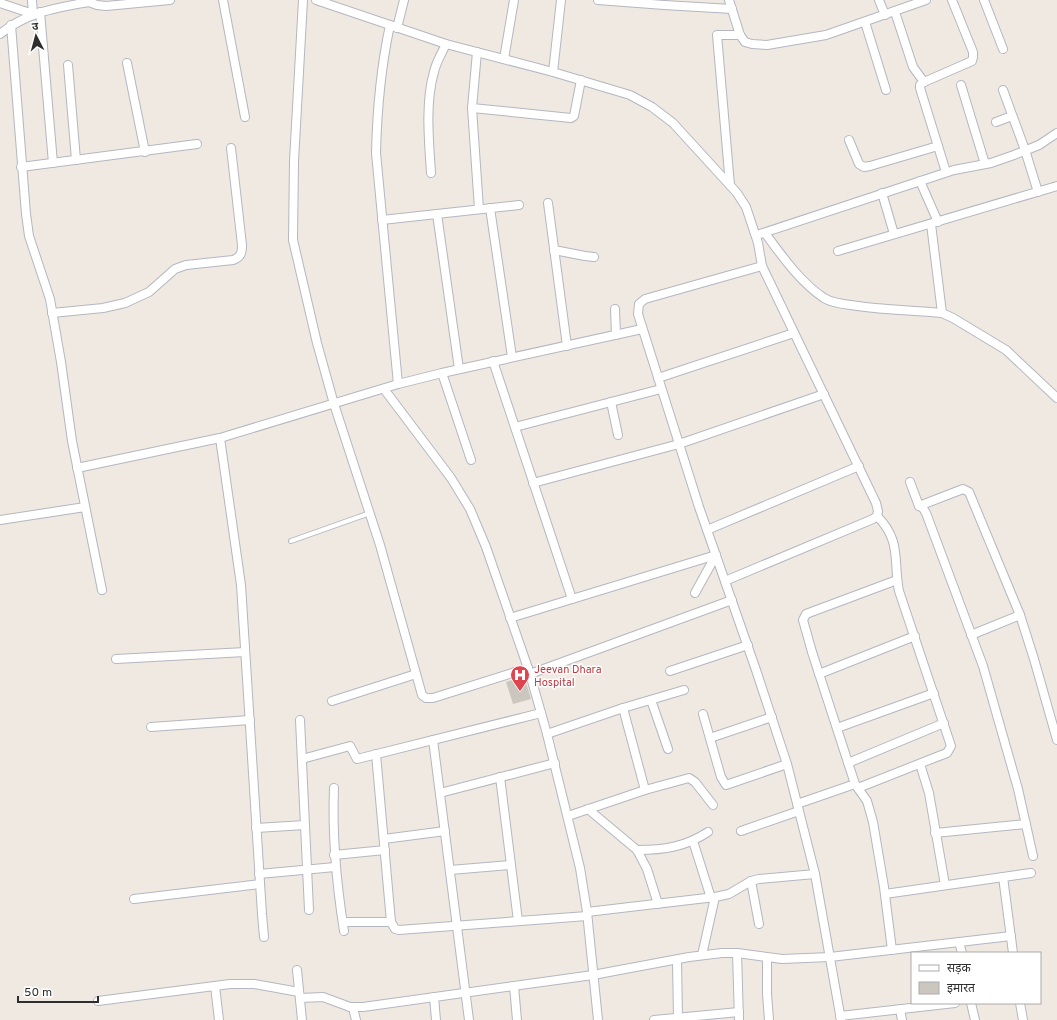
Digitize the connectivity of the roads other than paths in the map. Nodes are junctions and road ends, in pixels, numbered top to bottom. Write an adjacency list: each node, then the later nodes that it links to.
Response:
1 (32, 0): 20 (street)
2 (166, 0): 15 (street)
3 (223, 0): 41 (street)
4 (303, 0): 93 (street)
5 (316, 0): 24 (street)
6 (404, 0): 24 (street)
7 (514, 0): 30 (street)
8 (561, 0): 33 (street)
9 (598, 0): 16 (street)
10 (729, 0): 18 (street)
11 (879, 0): 21 (street)
12 (926, 0): 19 (street)
13 (952, 0): 35 (street)
14 (984, 0): 28 (street)
15 (89, 1): 20 (street)
16 (635, 2): 18 (street)
17 (0, 3): 20 (street)
18 (732, 9): 26 (street)
19 (895, 12): 21 (street); 35 (street)
20 (36, 13): 23 (street); 51 (street)
21 (884, 15): 22 (street)
22 (865, 22): 26 (street); 37 (street)
23 (11, 25): 25 (street); 53 (street)
24 (394, 26): 27 (street); 66 (street)
25 (0, 34)
26 (740, 35): 57 (street)
27 (446, 44): 29 (street); 55 (street)
28 (1003, 49)
29 (477, 52): 30 (street); 39 (street)
30 (504, 59): 33 (street)
31 (127, 63): 49 (street)
32 (68, 65): 50 (street)
33 (553, 72): 34 (street)
34 (581, 80): 39 (street); 57 (street)
35 (924, 82): 46 (street)
36 (960, 85): 52 (street)
37 (886, 90)
38 (1003, 90): 40 (street)
39 (472, 108): 64 (street)
40 (1012, 116): 42 (street); 48 (street)
41 (245, 117)
42 (996, 122)
43 (1057, 133): 48 (street)
44 (848, 140): 46 (street)
45 (197, 144): 49 (street)
46 (938, 146): 54 (street)
47 (231, 148): 76 (street)
48 (1025, 150): 52 (street); 59 (street)
49 (145, 152): 50 (street)
50 (76, 160): 51 (street)
51 (53, 163): 53 (street)
52 (984, 164): 54 (street)
53 (21, 167): 76 (street)
54 (946, 172): 56 (street)
55 (431, 173)
56 (920, 181): 60 (street); 67 (street)
57 (730, 185): 70 (street)
58 (1057, 186): 59 (street)
59 (1038, 192): 67 (street)
60 (882, 193): 68 (street); 69 (street)
61 (548, 203): 71 (street)
62 (519, 205): 63 (street)
63 (490, 208): 64 (street); 82 (street)
64 (479, 210): 65 (street)
65 (437, 214): 66 (street); 84 (street)
66 (382, 220): 87 (street)
67 (934, 223): 69 (street); 77 (street)
68 (765, 233): 70 (street); 77 (street)
69 (894, 234): 72 (street)
70 (755, 236): 74 (street)
71 (554, 250): 73 (street); 81 (street)
72 (838, 251)
73 (594, 257)
74 (762, 266): 78 (street); 79 (street)
75 (614, 309): 80 (street)
76 (52, 313): 100 (street)
77 (942, 313): 91 (street)
78 (642, 329): 80 (street); 86 (street)
79 (794, 333): 86 (street); 90 (street)
80 (616, 335): 81 (street)
81 (567, 346): 82 (street)
82 (512, 357): 83 (street)
83 (493, 362): 84 (street); 94 (street)
84 (458, 369): 85 (street)
85 (442, 373): 87 (street); 98 (street)
86 (658, 378): 89 (street)
87 (398, 384): 88 (street)
88 (384, 388): 93 (street); 118 (street)
89 (661, 389): 92 (street); 97 (street)
90 (824, 394): 97 (street); 99 (street)
91 (1057, 398)
92 (611, 402): 94 (street); 95 (street)
93 (334, 404): 96 (street); 105 (street)
94 (514, 427): 102 (street)
95 (618, 435)
96 (220, 438): 100 (street); 122 (street)
97 (679, 444): 102 (street); 108 (street)
98 (471, 460)
99 (859, 466): 106 (street); 108 (street)
100 (77, 468): 104 (street)
101 (910, 482): 103 (street)
102 (533, 483): 115 (street)
103 (919, 506): 117 (street); 119 (street)
104 (85, 507): 107 (street); 113 (street)
105 (370, 513): 109 (lane); 126 (street)
106 (877, 516): 111 (street); 112 (street)
107 (0, 520)
108 (707, 530): 110 (street)
109 (291, 541)
110 (716, 555): 112 (street); 114 (street); 115 (street)
111 (897, 580): 120 (street); 127 (street)
112 (725, 581): 116 (street)
113 (102, 590)
114 (695, 593)
115 (572, 599): 118 (street)
116 (732, 600): 121 (street); 124 (street)
117 (1020, 615): 119 (street); 144 (street)
118 (510, 618): 124 (street)
119 (971, 635): 161 (street)
120 (915, 636): 127 (street); 129 (street)
121 (748, 646): 125 (street); 135 (street)
122 (245, 652): 123 (street); 136 (street)
123 (116, 659)
124 (529, 671): 126 (street); 133 (street)
125 (670, 671)
126 (416, 674): 131 (street)
127 (819, 674): 140 (street)
128 (684, 690): 130 (street)
129 (934, 693): 138 (street); 140 (street)
130 (651, 700): 132 (street); 145 (street)
131 (332, 701)
132 (623, 708): 141 (street); 155 (street)
133 (541, 713): 141 (street); 143 (street)
134 (703, 714): 142 (street)
135 (772, 717): 142 (street); 150 (street)
136 (250, 720): 139 (street); 163 (street)
137 (300, 720): 147 (street)
138 (944, 723): 148 (street); 151 (street)
139 (151, 727)
140 (837, 728): 148 (street)
141 (547, 734): 149 (street)
142 (710, 738): 150 (street)
143 (433, 740): 146 (street); 156 (street)
144 (1057, 740)
145 (668, 749)
146 (376, 754): 147 (street); 168 (street)
147 (302, 758): 162 (street)
148 (848, 762): 153 (street)
149 (555, 763): 152 (street); 160 (street)
150 (787, 764): 158 (street)
151 (920, 764): 153 (street); 167 (street)
152 (500, 777): 156 (street); 174 (street)
153 (857, 786): 158 (street); 185 (street)
154 (334, 788): 172 (street)
155 (645, 790): 157 (street); 159 (street)
156 (440, 793): 164 (street)
157 (713, 805)
158 (798, 808): 165 (street); 180 (street)
159 (588, 809): 160 (street); 171 (street)
160 (568, 816): 190 (street)
161 (1026, 824): 167 (street); 173 (street)
162 (305, 825): 163 (street); 176 (street)
163 (256, 828): 179 (street)
164 (445, 831): 168 (street); 177 (street)
165 (740, 831)
166 (708, 832): 169 (street)
167 (935, 833): 184 (street)
168 (384, 839): 170 (street)
169 (693, 841): 171 (street); 186 (street)
170 (385, 850): 172 (street); 193 (street)
171 (637, 850): 188 (street)
172 (334, 855): 175 (street)
173 (1034, 856)
174 (511, 865): 177 (street); 191 (street)
175 (335, 867): 176 (street); 192 (street)
176 (307, 869): 179 (street); 189 (street)
177 (450, 870): 195 (street)
178 (1031, 873): 181 (street)
179 (259, 874): 183 (street)
180 (815, 874): 182 (street); 205 (street)
181 (1002, 877): 184 (street); 197 (street)
182 (751, 882): 186 (street); 194 (street)
183 (260, 884): 187 (street); 198 (street)
184 (945, 885): 185 (street)
185 (885, 894): 200 (street)
186 (713, 898): 188 (street); 204 (street)
187 (134, 899)
188 (658, 904): 190 (street)
189 (309, 910)
190 (587, 914): 191 (street); 209 (street)
191 (518, 921): 195 (street)
192 (342, 922): 193 (street); 196 (street)
193 (391, 922): 195 (street)
194 (759, 924)
195 (457, 926): 212 (street)
196 (344, 931)
197 (1011, 936): 199 (street); 202 (street)
198 (264, 937)
199 (959, 942): 200 (street); 201 (street)
200 (892, 950): 205 (street)
201 (962, 952)
202 (1013, 952)
203 (737, 953): 204 (street); 206 (street); 221 (street)
204 (702, 955): 207 (street)
205 (830, 957): 206 (street); 224 (street)
206 (767, 958): 233 (street)
207 (677, 960): 209 (street); 222 (street)
208 (297, 970): 213 (street)
209 (593, 975): 211 (street); 231 (street)
210 (215, 986): 213 (street); 215 (street); 225 (street)
211 (514, 986): 212 (street); 230 (street)
212 (466, 992): 214 (street); 229 (street)
213 (299, 995): 219 (street); 226 (street)
214 (434, 997): 219 (street); 228 (street)
215 (98, 1001)
216 (947, 1004): 220 (street)
217 (972, 1004): 235 (street)
218 (1020, 1004): 236 (street)
219 (350, 1007): 227 (street)
220 (900, 1010): 224 (street); 234 (street)
221 (739, 1016): 223 (street)
222 (678, 1018): 223 (street); 232 (street)
223 (704, 1018)
224 (841, 1018)
225 (219, 1020)
226 (302, 1020)
227 (356, 1020)
228 (436, 1020)
229 (469, 1020)
230 (517, 1020)
231 (598, 1020)
232 (654, 1020)
233 (769, 1020)
234 (902, 1020)
235 (975, 1020)
236 (1023, 1020)

